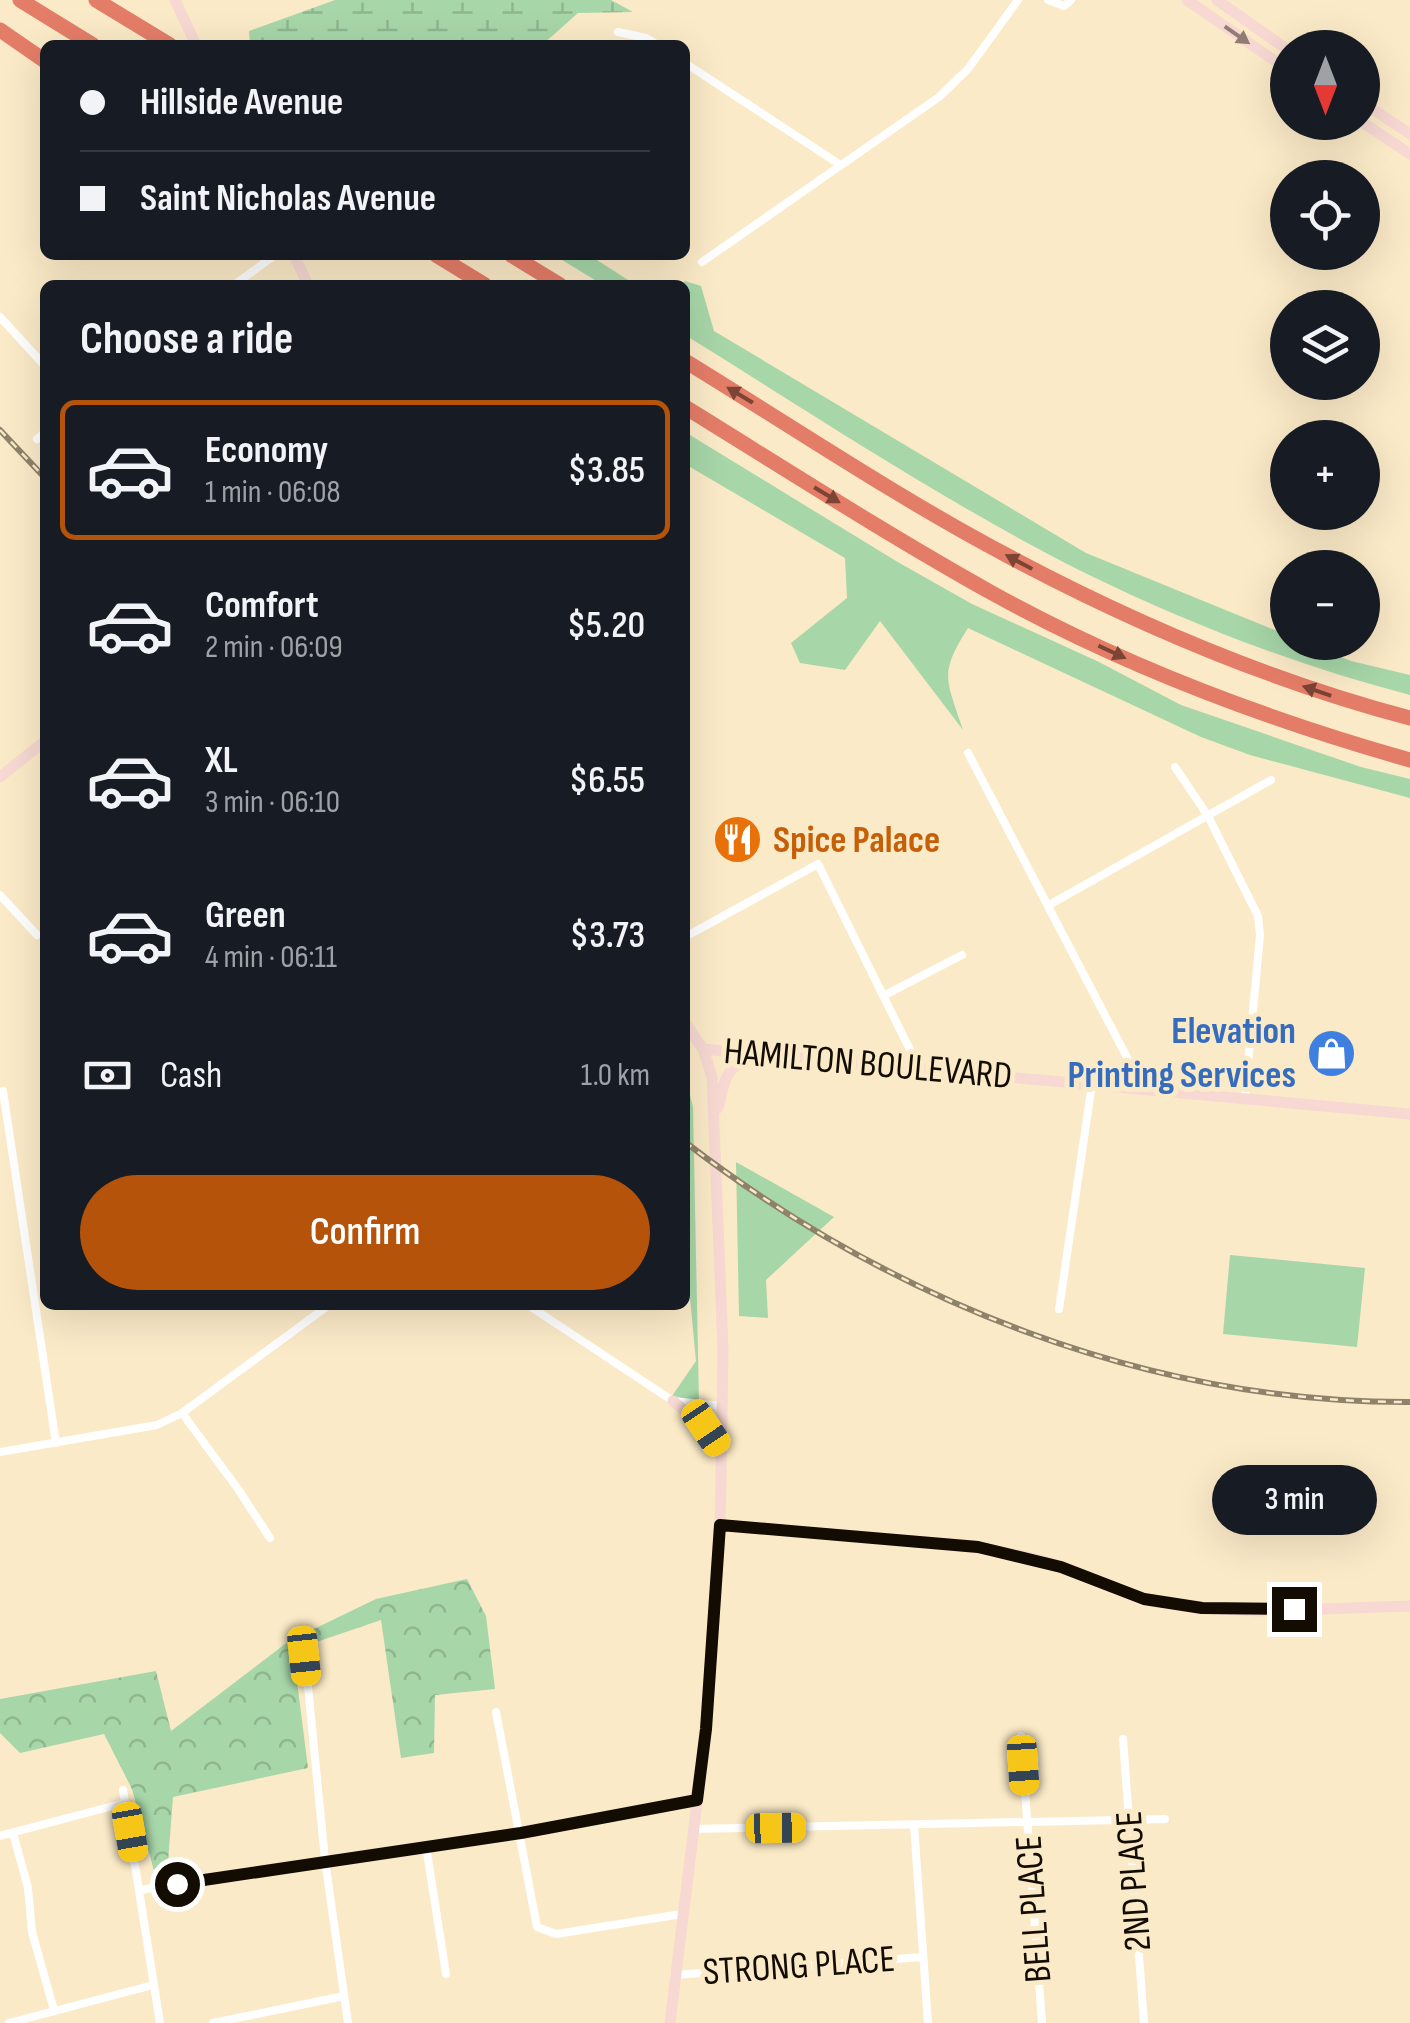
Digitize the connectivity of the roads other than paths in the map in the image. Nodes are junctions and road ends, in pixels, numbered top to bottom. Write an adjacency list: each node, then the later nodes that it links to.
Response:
1 (20, 0): 12 (highway)
2 (96, 0): 13 (highway)
3 (175, 0): 14 (main road)
4 (1018, 0): 23 (street)
5 (1048, 0): 6 (street)
6 (1071, 0)
7 (1187, 0): 17 (main road, one-way to 17)
8 (1216, 0): 11 (main road)
9 (0, 30): 16 (highway)
10 (618, 32): 15 (street)
11 (1270, 38)
12 (85, 40)
13 (162, 40)
14 (194, 40)
15 (649, 40)
16 (40, 58)
17 (1270, 58)
18 (690, 66): 23 (street)
19 (1380, 114): 21 (main road)
20 (1380, 134): 22 (main road)
21 (1410, 134)
22 (1410, 154)
23 (839, 164): 27 (street)
24 (268, 260): 28 (street)
25 (444, 260): 29 (highway)
26 (519, 260): 30 (highway)
27 (702, 262)
28 (241, 280)
29 (477, 280)
30 (552, 280)
31 (0, 317): 32 (street)
32 (40, 361)
33 (690, 364): 35 (highway, one-way to 33)
34 (690, 410): 38 (highway, one-way to 38)
35 (1410, 718)
36 (40, 745): 40 (main road)
37 (968, 753): 44 (street)
38 (1410, 760)
39 (1175, 767): 42 (street)
40 (0, 776)
41 (1270, 780): 42 (street)
42 (1208, 816): 44 (street); 56 (street)
43 (0, 896): 46 (street)
44 (1048, 905): 54 (street)
45 (690, 934): 48 (street)
46 (37, 935)
47 (962, 955): 48 (street)
48 (883, 996): 52 (street)
49 (690, 1031): 50 (main road)
50 (703, 1049): 51 (main road, HAMILTON BOULEVARD); 58 (main road, HAMILTON BOULEVARD)
51 (762, 1054): 52 (main road, HAMILTON BOULEVARD); 58 (main road)
52 (919, 1068): 53 (main road, HAMILTON BOULEVARD)
53 (1092, 1084): 54 (main road, HAMILTON BOULEVARD); 59 (street)
54 (1143, 1088): 56 (main road, HAMILTON BOULEVARD)
55 (3, 1090): 65 (street)
56 (1245, 1098): 57 (main road, HAMILTON BOULEVARD)
57 (1410, 1114)
58 (714, 1127): 63 (main road, HAMILTON BOULEVARD)
59 (1059, 1309)
60 (321, 1310): 64 (street)
61 (536, 1310): 62 (street)
62 (673, 1401): 63 (street); 67 (main road)
63 (722, 1406): 67 (main road, HAMILTON BOULEVARD)
64 (182, 1414): 65 (street); 69 (street)
65 (56, 1443): 66 (street)
66 (0, 1452)
67 (722, 1452): 68 (main road, HAMILTON BOULEVARD)
68 (720, 1525): 70 (main road); 76 (main road, HAMILTON BOULEVARD)
69 (270, 1538)
70 (1410, 1606)
71 (304, 1656): 87 (street)
72 (496, 1712): 84 (street)
73 (1021, 1736): 80 (street, BELL PLACE)
74 (1123, 1739): 79 (street, 2ND PLACE)
75 (123, 1790): 77 (street)
76 (697, 1800): 82 (main road, HAMILTON BOULEVARD); 84 (street)
77 (124, 1803): 83 (street); 88 (street)
78 (1164, 1819): 79 (street)
79 (1130, 1821): 80 (street); 104 (street, 2ND PLACE)
80 (1028, 1823): 81 (street); 103 (street, BELL PLACE)
81 (914, 1825): 82 (street); 90 (street)
82 (693, 1829): 89 (main road, HAMILTON BOULEVARD)
83 (13, 1833): 85 (street); 95 (street)
84 (521, 1833): 86 (street); 89 (street)
85 (0, 1836)
86 (426, 1846): 87 (street); 91 (street)
87 (326, 1860): 88 (street); 94 (street)
88 (140, 1890): 93 (street)
89 (682, 1914): 92 (main road, HAMILTON BOULEVARD)
90 (923, 1957): 92 (street, STRONG PLACE); 102 (street)
91 (446, 1974)
92 (674, 1976): 101 (main road, HAMILTON BOULEVARD)
93 (154, 1985): 95 (street); 98 (street)
94 (344, 1996): 99 (street); 100 (street)
95 (54, 2010): 96 (street)
96 (20, 2021): 97 (street)
97 (9, 2023)
98 (160, 2023)
99 (212, 2023)
100 (348, 2023)
101 (670, 2023)
102 (928, 2023)
103 (1042, 2023)
104 (1144, 2023)

